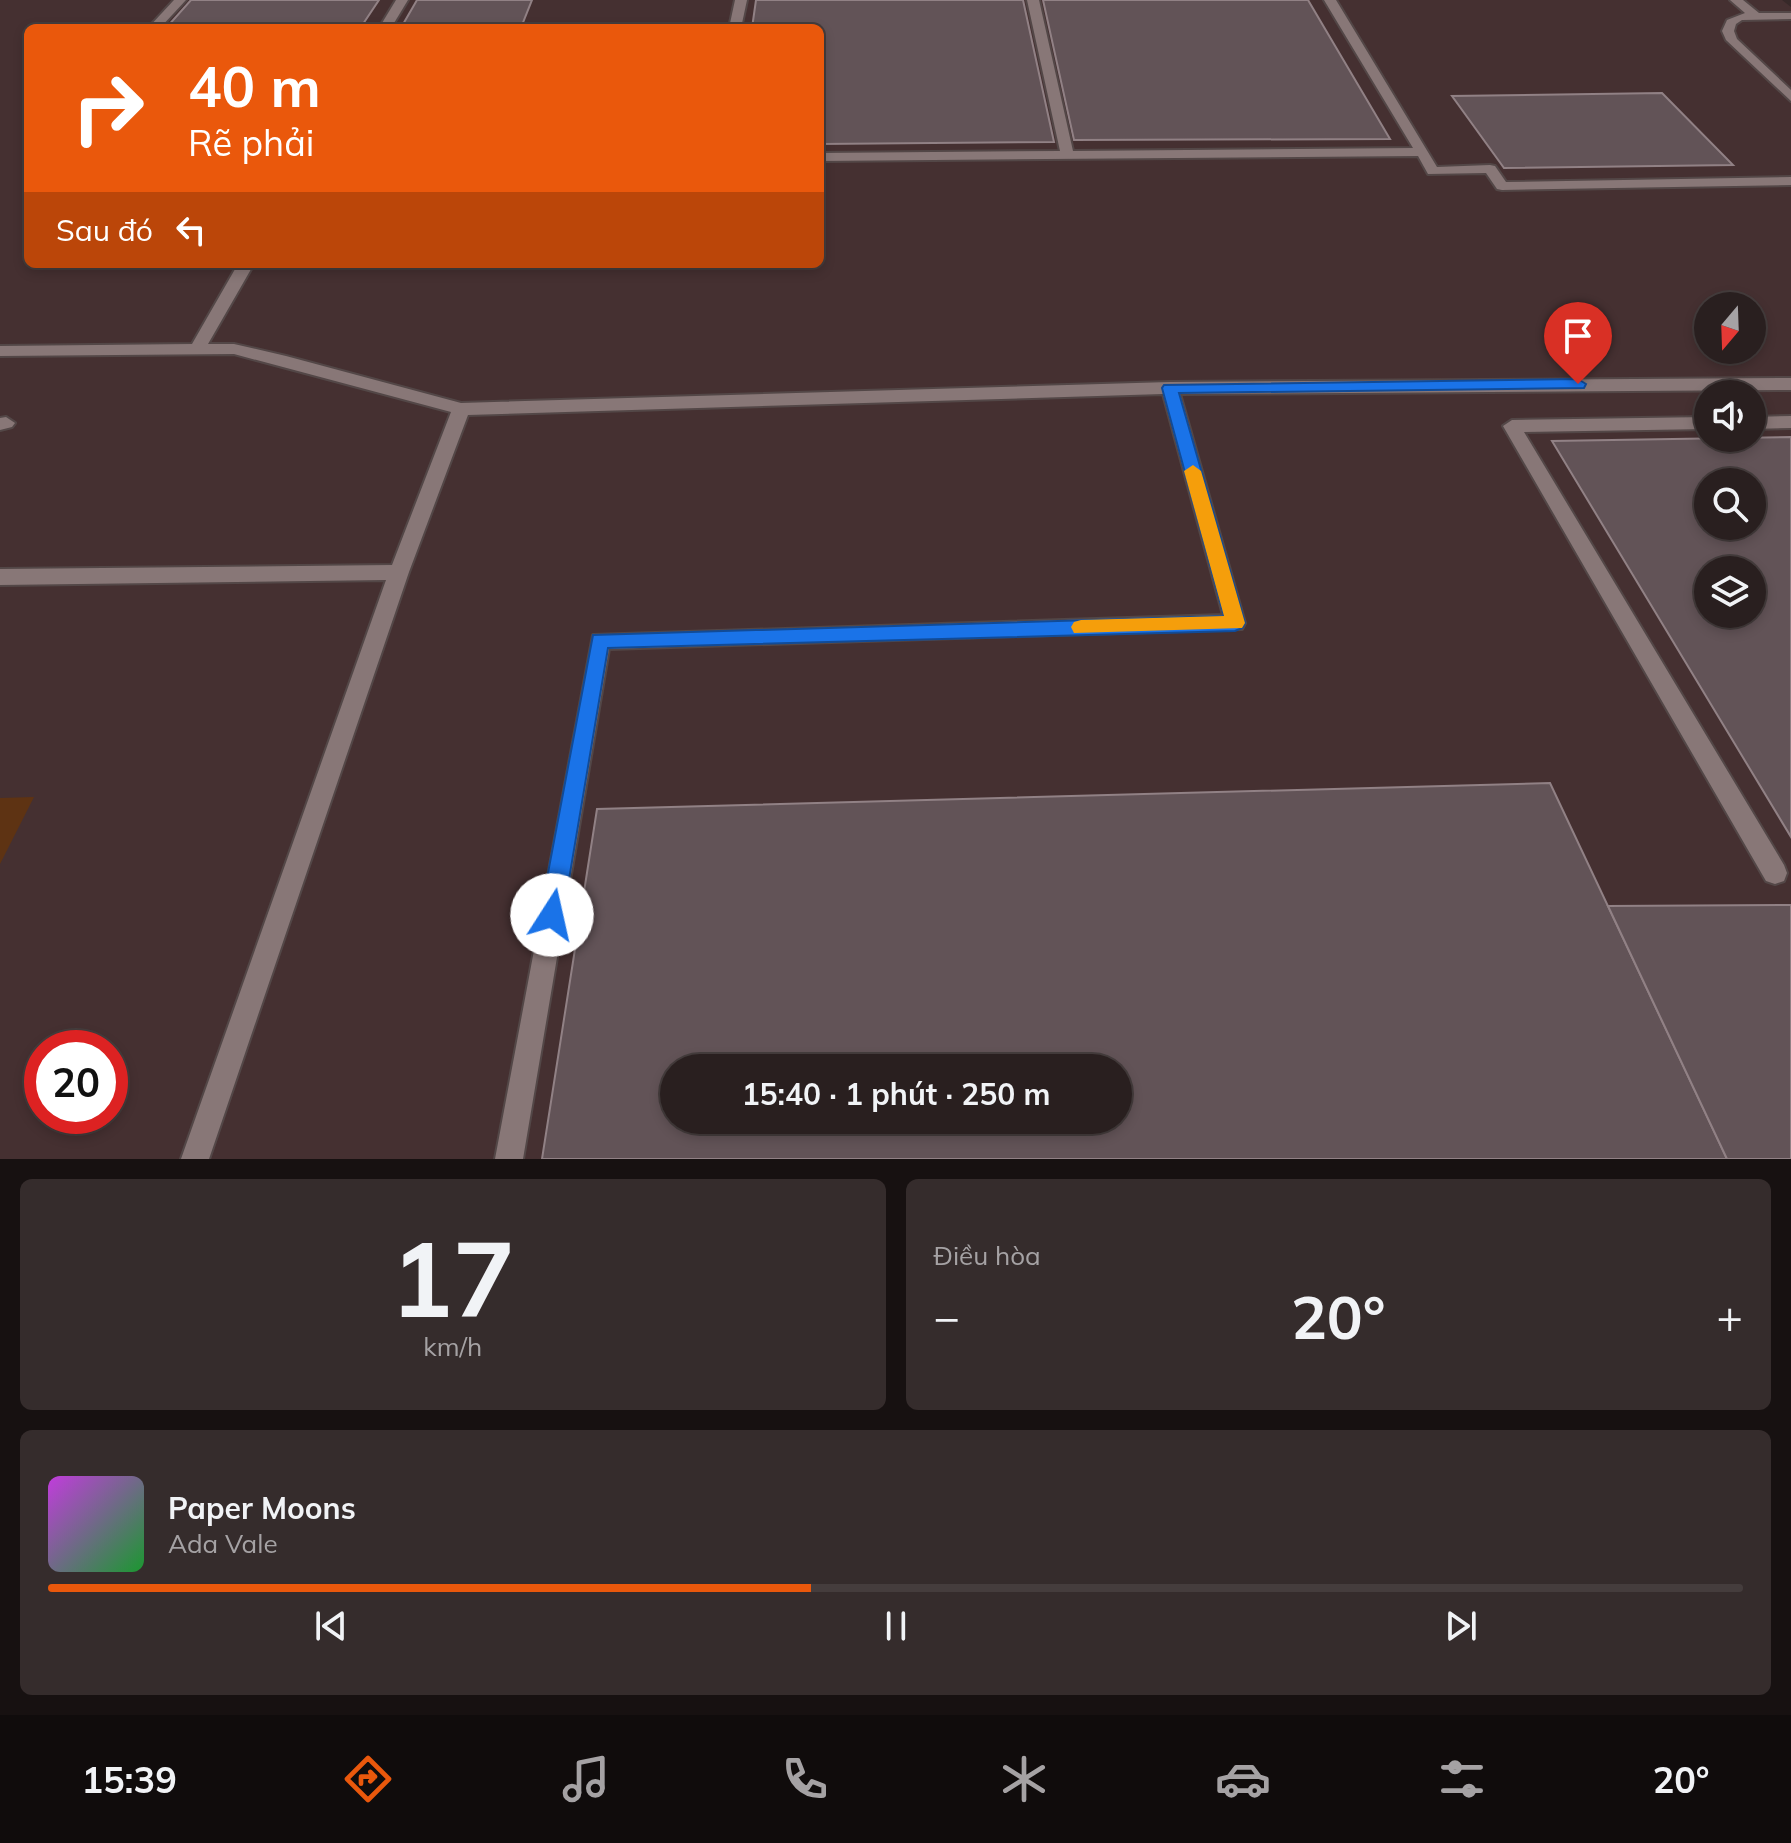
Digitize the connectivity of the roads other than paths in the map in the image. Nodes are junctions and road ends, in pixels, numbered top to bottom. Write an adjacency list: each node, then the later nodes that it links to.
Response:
1 (180, 0): 9 (street)
2 (402, 0): 10 (street)
3 (741, 0): 11 (street)
4 (1033, 0): 14 (street)
5 (1330, 0): 13 (street)
6 (1736, 0): 7 (street)
7 (1755, 16): 8 (street); 12 (street)
8 (1791, 16)
9 (158, 24)
10 (387, 24)
11 (736, 24)
12 (1791, 97)
13 (1422, 152): 14 (street); 16 (street)
14 (1067, 153): 15 (street)
15 (824, 157)
16 (1791, 181)
17 (244, 268): 18 (street)
18 (198, 348): 19 (street); 22 (street)
19 (0, 351)
20 (1791, 384): 21 (street)
21 (1170, 388): 22 (street); 30 (street)
22 (461, 409): 26 (street)
23 (1791, 422): 25 (street)
24 (1694, 423): 28 (street)
25 (1766, 423)
26 (399, 572): 27 (street); 29 (street)
27 (0, 577)
28 (1775, 873)
29 (195, 1159)
30 (509, 1159)

